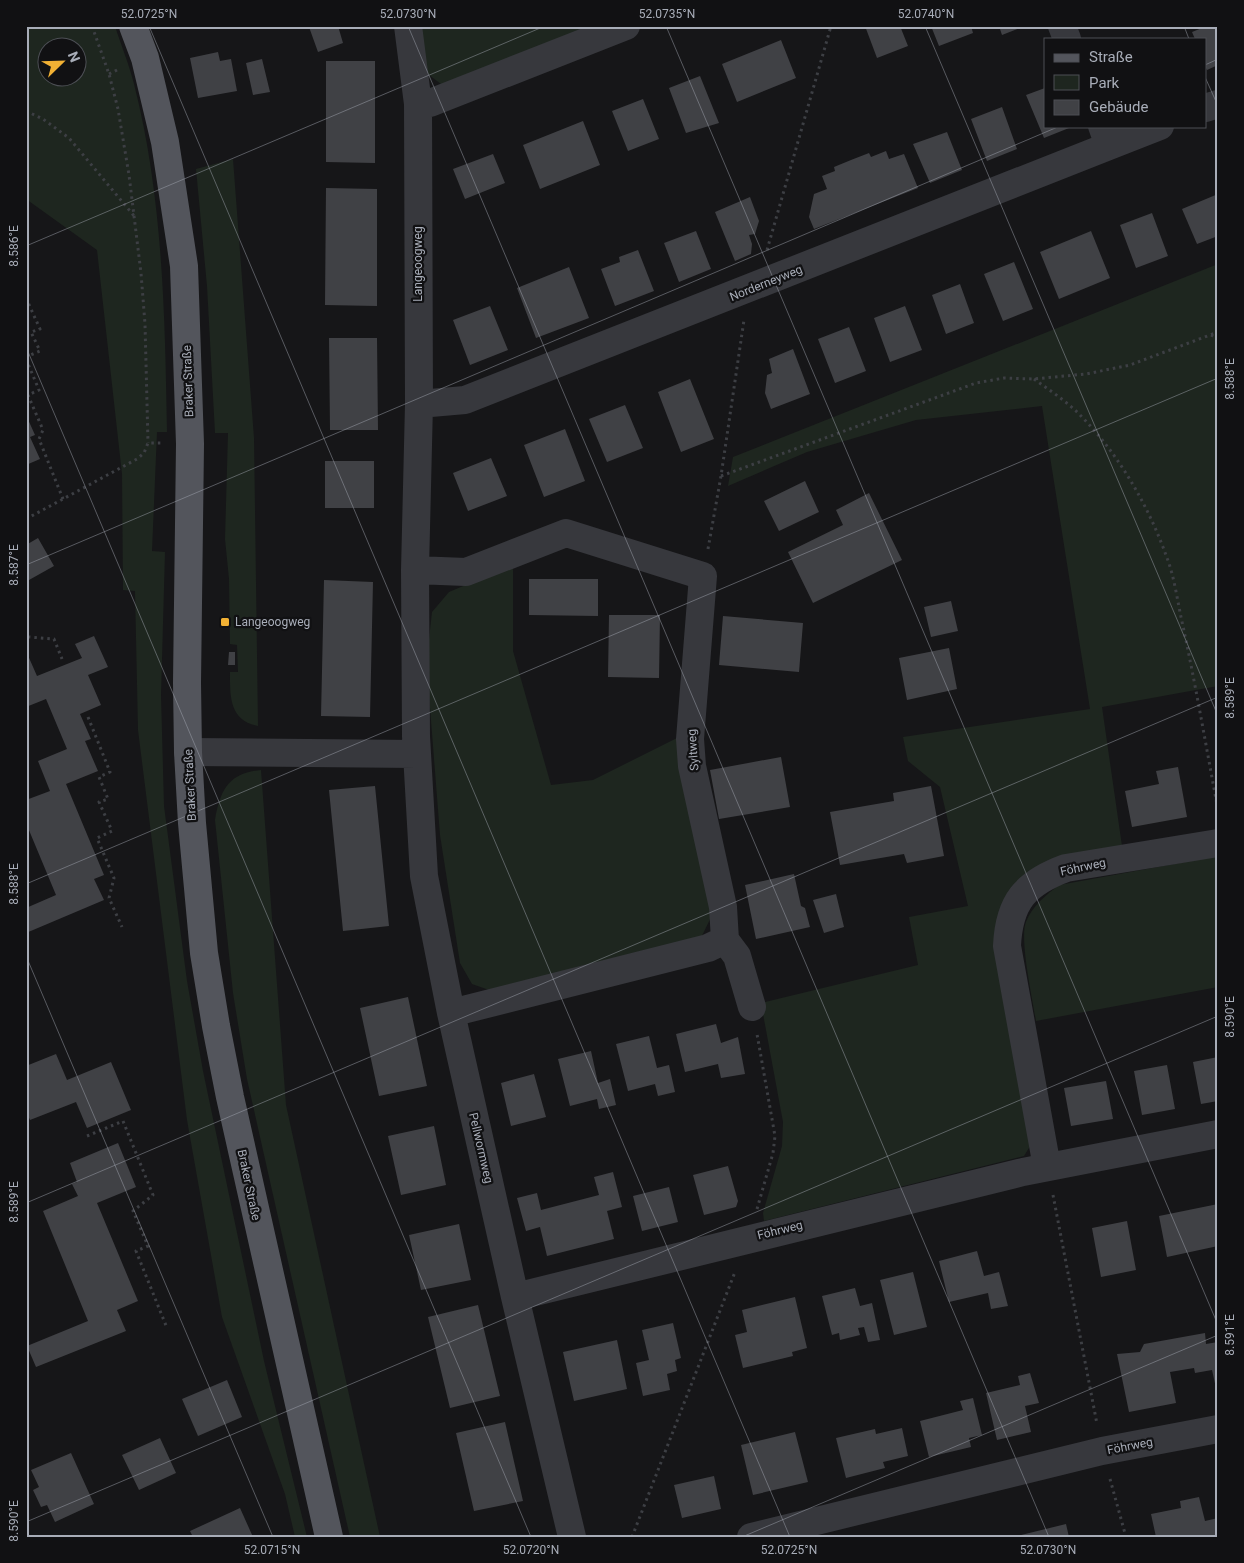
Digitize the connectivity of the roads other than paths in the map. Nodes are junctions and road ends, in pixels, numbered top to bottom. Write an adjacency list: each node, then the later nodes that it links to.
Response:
1 (133, 26): 13 (main road, Braker Straße)
2 (408, 26): 6 (street, Langeoogweg)
3 (626, 26): 6 (street)
4 (1062, 26): 5 (street)
5 (1067, 38)
6 (418, 104): 11 (street, Langeoogweg)
7 (1218, 104): 8 (street)
8 (1206, 108)
9 (1149, 128): 10 (street, Norderneyweg)
10 (1106, 136): 11 (street, Norderneyweg)
11 (419, 404): 12 (street, Langeoogweg)
12 (415, 570): 14 (street, Langeoogweg); 16 (street, Syltweg)
13 (188, 752): 14 (street); 23 (main road, Braker Straße)
14 (416, 754): 18 (street, Pellwormweg)
15 (1218, 843): 20 (street, Föhrweg)
16 (725, 940): 17 (street); 18 (street)
17 (752, 1007)
18 (451, 1013): 21 (street, Pellwormweg)
19 (1218, 1134): 20 (street, Föhrweg)
20 (1047, 1167): 21 (street, Föhrweg)
21 (515, 1297): 24 (street, Pellwormweg)
22 (1218, 1429): 25 (street, Föhrweg)
23 (329, 1537)
24 (572, 1537)
25 (751, 1537)

